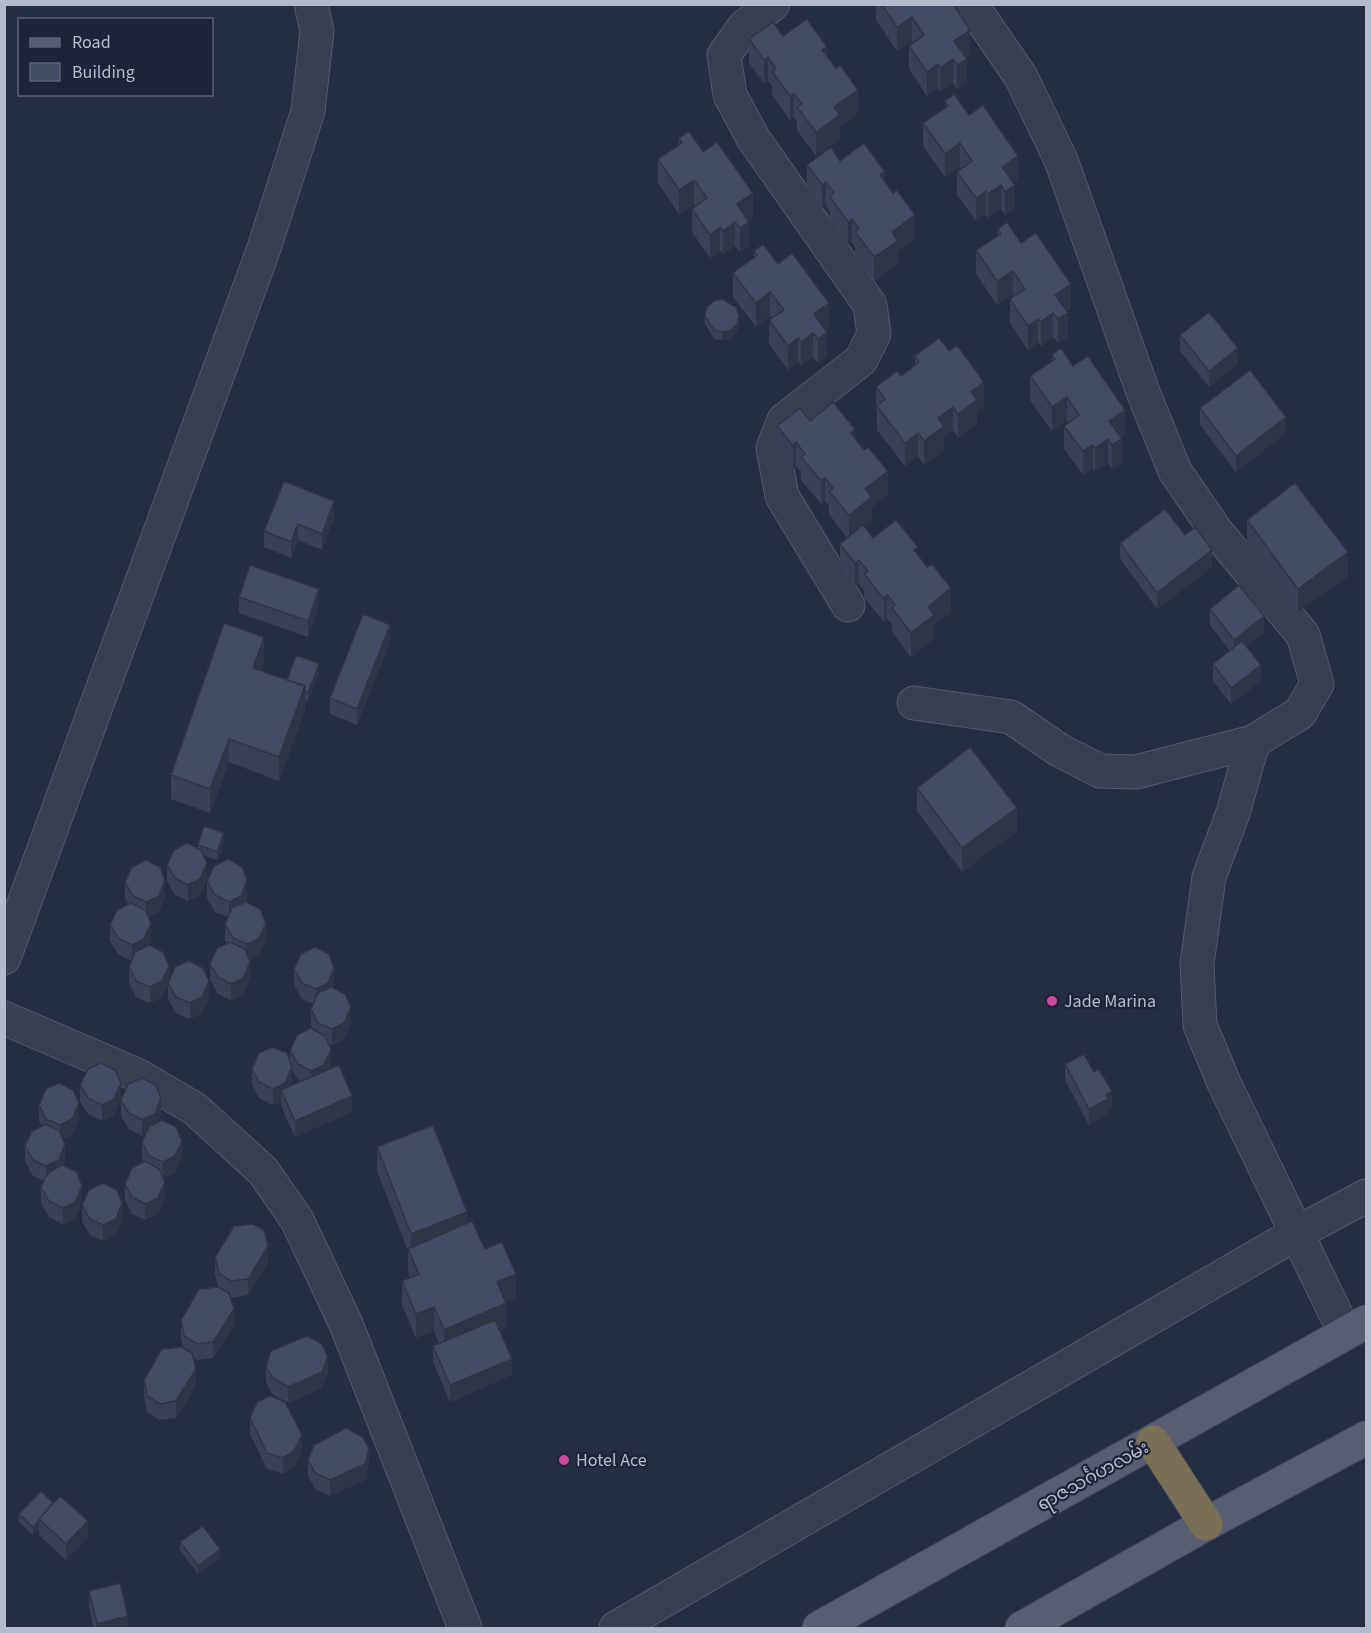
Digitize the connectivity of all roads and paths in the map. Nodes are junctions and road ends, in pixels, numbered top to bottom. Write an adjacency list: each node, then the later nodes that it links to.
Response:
1 (311, 4): 7 (street)
2 (773, 4): 4 (street)
3 (971, 4): 6 (street)
4 (848, 605)
5 (914, 704): 6 (street)
6 (1253, 742): 10 (street)
7 (4, 958)
8 (4, 1018): 15 (street)
9 (1366, 1196): 10 (street)
10 (1297, 1233): 11 (street); 16 (street)
11 (1356, 1328): 13 (main road, ရာဇသင်္ဂဟလမ်း)
12 (1366, 1438): 14 (main road)
13 (1153, 1442): 14 (highway); 17 (main road, ရာဇသင်္ဂဟလမ်း)
14 (1206, 1524): 18 (main road)
15 (465, 1629)
16 (616, 1629)
17 (819, 1629)
18 (1022, 1629)

